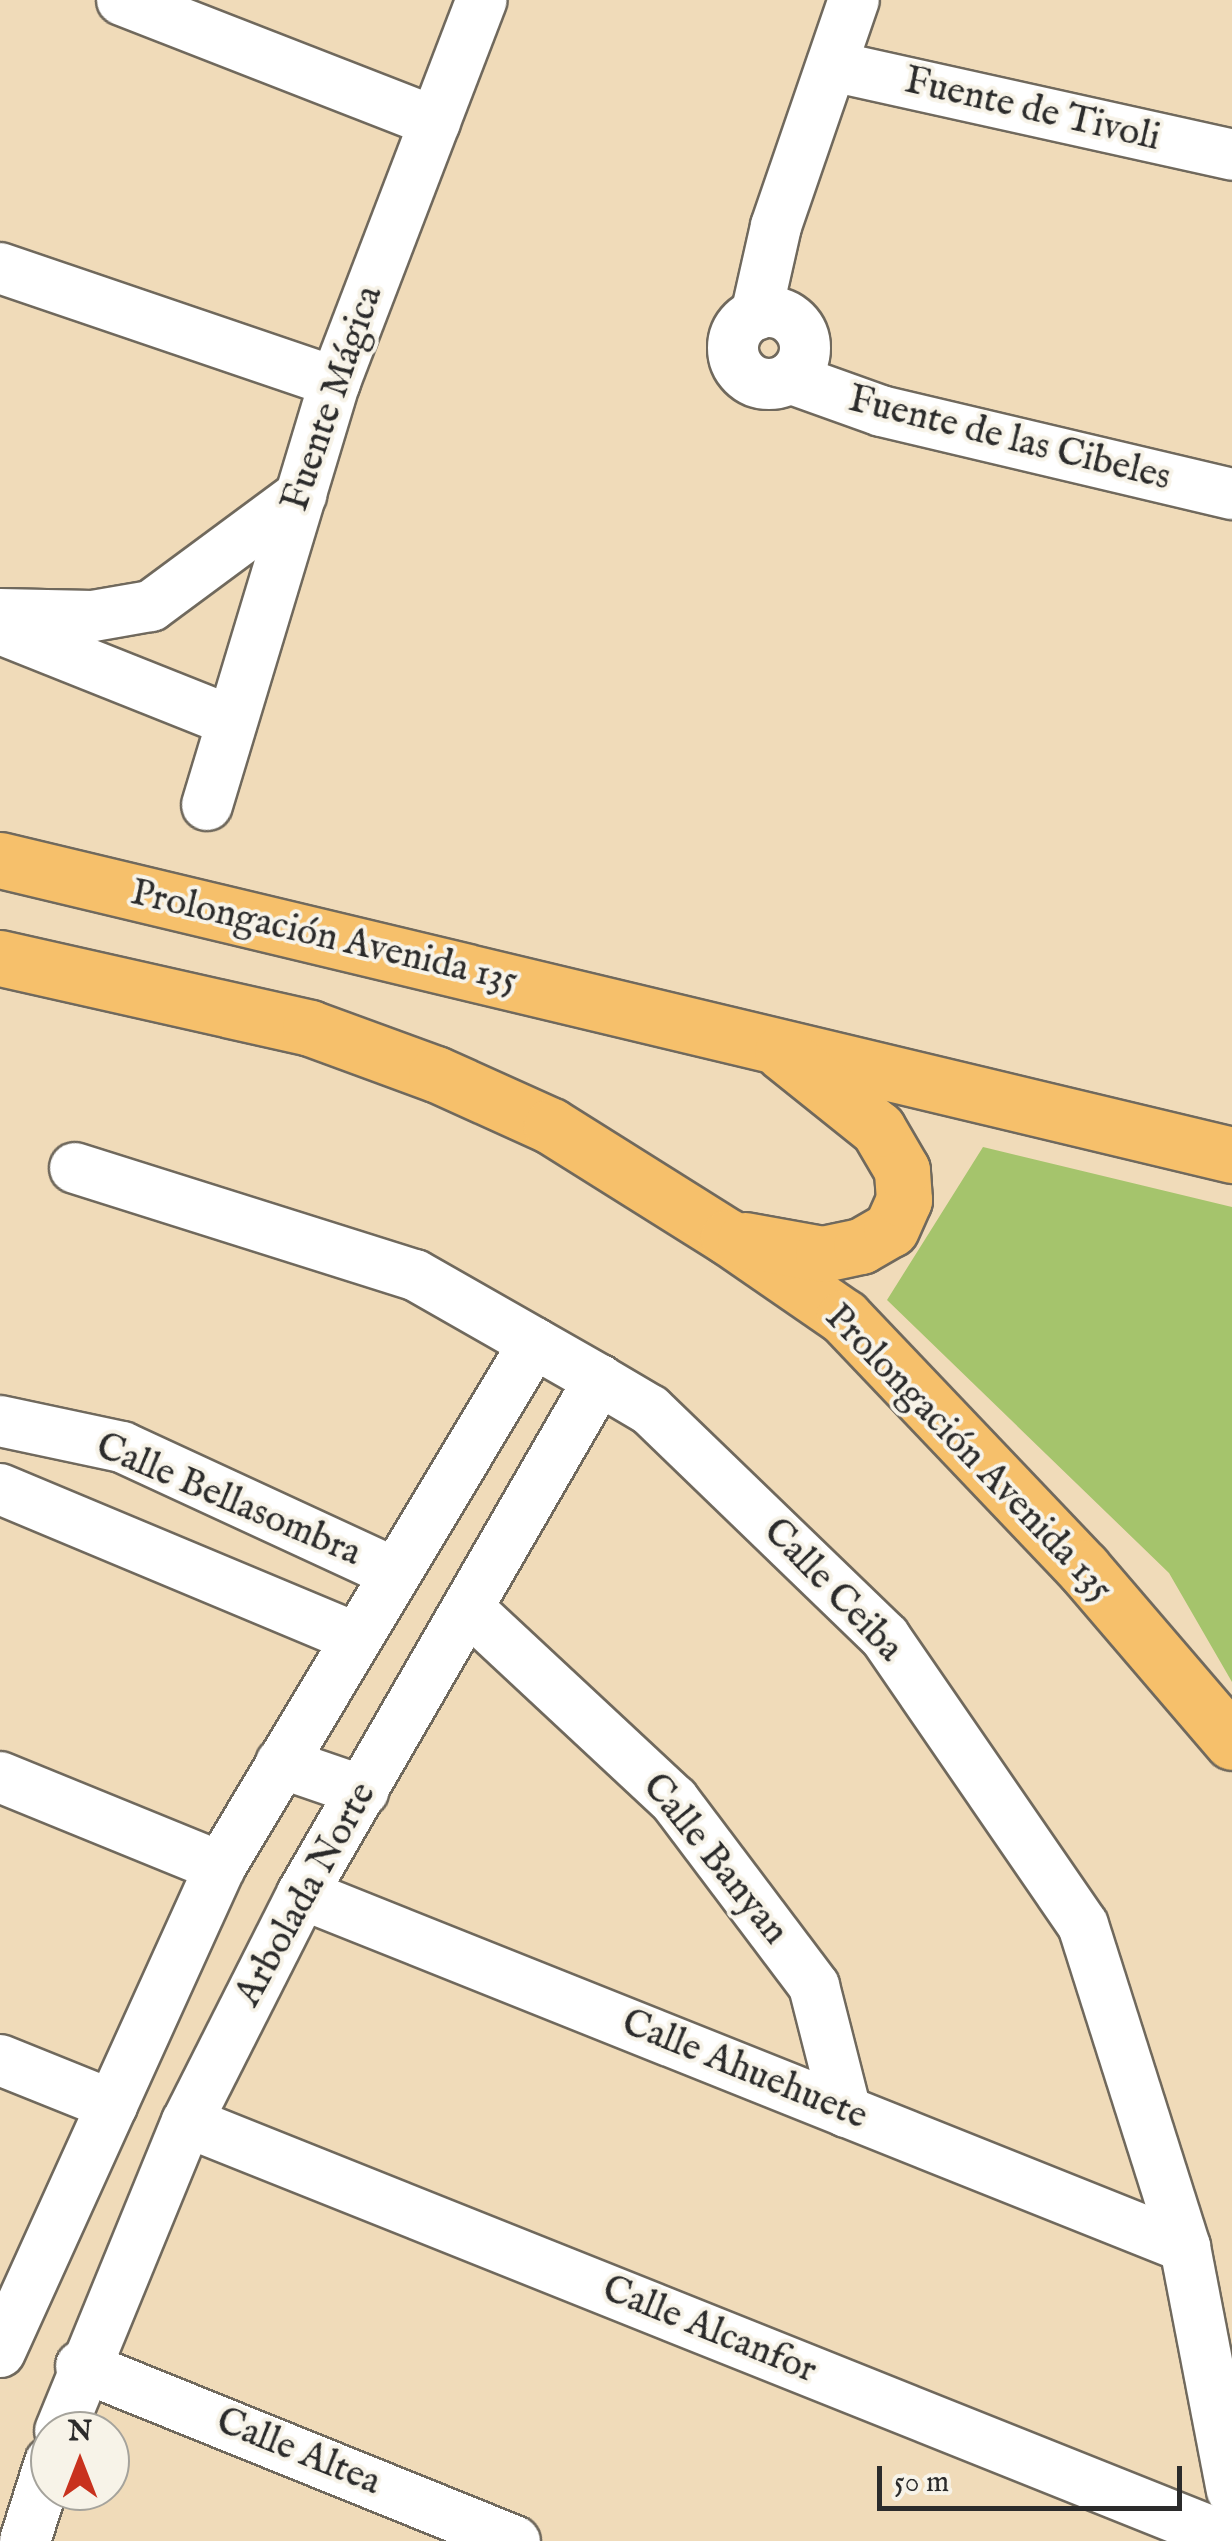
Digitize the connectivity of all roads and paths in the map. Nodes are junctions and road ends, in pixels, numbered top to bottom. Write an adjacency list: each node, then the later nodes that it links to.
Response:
1 (122, 0): 5 (street)
2 (482, 0): 5 (street, Fuente Mágica)
3 (854, 0): 4 (street)
4 (832, 66): 6 (street, Fuente de Tivoli); 10 (street, Fuente de las Cibeles)
5 (435, 122): 8 (street, Fuente Mágica)
6 (1232, 156)
7 (0, 268): 8 (street)
8 (336, 382): 9 (street, Fuente Mágica)
9 (301, 494): 11 (street); 13 (street, Fuente Mágica)
10 (1232, 494)
11 (0, 614)
12 (0, 629): 13 (street)
13 (229, 720): 14 (street, Fuente Mágica)
14 (207, 805)
15 (0, 860): 17 (main road, Prolongación Avenida 135)
16 (0, 958): 20 (main road, Prolongación Avenida 135)
17 (774, 1046): 18 (main road, Prolongación Avenida 135); 20 (main road)
18 (1232, 1155)
19 (75, 1168): 21 (street, Calle Ceiba)
20 (728, 1237): 28 (main road, Prolongación Avenida 135)
21 (534, 1343): 22 (street, Calle Ceiba); 25 (street)
22 (599, 1380): 26 (street, Arbolada Norte); 41 (street, Calle Ceiba)
23 (0, 1421): 25 (street, Calle Bellasombra)
24 (0, 1489): 27 (street, Calle Bellasombra)
25 (394, 1573): 27 (street)
26 (470, 1610): 31 (street, Arbolada Norte); 38 (street, Calle Banyan)
27 (353, 1637): 29 (street)
28 (1232, 1742)
29 (281, 1763): 31 (street); 32 (street)
30 (0, 1777): 32 (street)
31 (363, 1791): 33 (street, Arbolada Norte)
32 (220, 1867): 34 (street)
33 (302, 1894): 35 (street, Arbolada Norte); 38 (street, Calle Ahuehuete)
34 (156, 2009): 35 (street); 37 (street)
35 (227, 2041): 39 (street, Arbolada Norte)
36 (0, 2060): 37 (street)
37 (112, 2105): 40 (street)
38 (846, 2112): 41 (street, Calle Ahuehuete)
39 (187, 2122): 42 (street, Arbolada Norte); 48 (street, Calle Alcanfor)
40 (52, 2235): 42 (street); 43 (street)
41 (1185, 2247): 46 (street, Calle Ceiba)
42 (123, 2269): 44 (street, Arbolada Norte)
43 (1, 2347)
44 (80, 2366): 45 (street, Arbolada Norte); 50 (street, Calle Altea)
45 (66, 2411)
46 (1232, 2491)
47 (34, 2511): 49 (street)
48 (1232, 2540)
49 (25, 2541)
50 (514, 2541)

